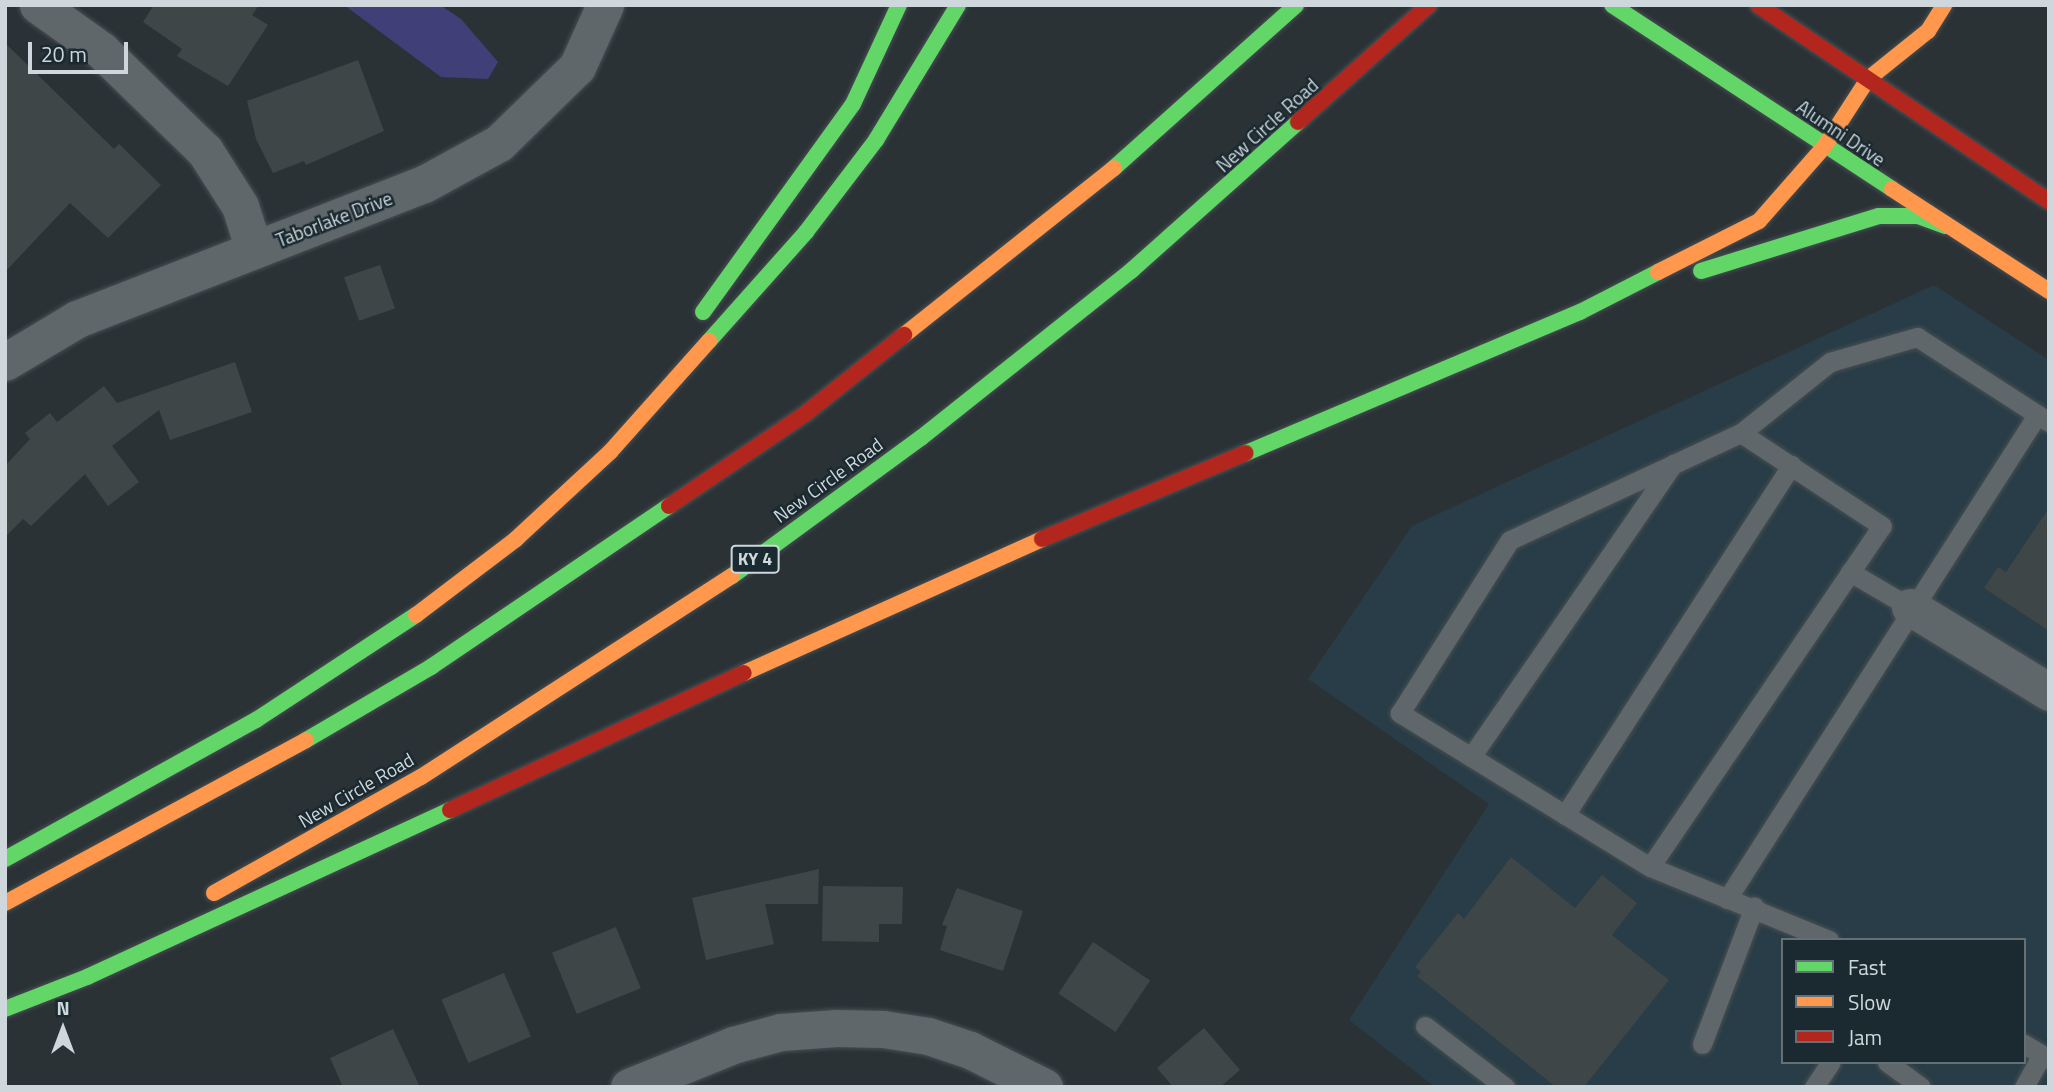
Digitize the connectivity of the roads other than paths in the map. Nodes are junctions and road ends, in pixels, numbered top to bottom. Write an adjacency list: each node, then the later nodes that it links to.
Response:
1 (38, 5): 14 (street)
2 (606, 5): 14 (street, Taborlake Drive)
3 (899, 5): 17 (main road)
4 (958, 5): 24 (main road)
5 (1296, 5): 34 (main road)
6 (1429, 5): 33 (main road, New Circle Road / KY 4)
7 (1612, 5): 11 (main road, Alumni Drive)
8 (1758, 5): 10 (main road)
9 (1944, 5): 10 (main road)
10 (1868, 79): 11 (main road); 12 (main road)
11 (1824, 147): 13 (main road, Alumni Drive); 16 (main road)
12 (2049, 201)
13 (1944, 226): 15 (main road, Alumni Drive); 16 (main road)
14 (254, 250): 18 (street, Taborlake Drive)
15 (2049, 291)
16 (1580, 312): 38 (main road)
17 (692, 326)
18 (5, 362)
19 (2043, 418): 20 (lane); 26 (lane)
20 (1741, 433): 21 (lane); 22 (lane)
21 (1673, 464): 28 (lane); 28 (lane)
22 (1791, 465): 25 (lane); 29 (lane)
23 (569, 466): 24 (main road)
24 (479, 567): 30 (main road)
25 (1850, 572): 26 (lane); 31 (lane)
26 (1910, 607): 27 (street); 32 (lane)
27 (2049, 692)
28 (1471, 757): 29 (lane)
29 (1565, 815): 31 (lane)
30 (5, 859)
31 (1650, 867): 32 (lane)
32 (1727, 899): 35 (lane)
33 (198, 902)
34 (5, 903)
35 (1754, 907): 37 (lane); 40 (lane)
36 (149, 929): 38 (main road)
37 (1824, 938)
38 (5, 1006)
39 (1425, 1026): 47 (lane)
40 (1702, 1044)
41 (2026, 1045): 42 (lane)
42 (2045, 1057): 50 (lane)
43 (1830, 1064): 48 (lane)
44 (1890, 1064): 49 (lane)
45 (629, 1087): 46 (street)
46 (1044, 1087)
47 (1505, 1087)
48 (1814, 1087)
49 (1921, 1087)
50 (2024, 1087)

